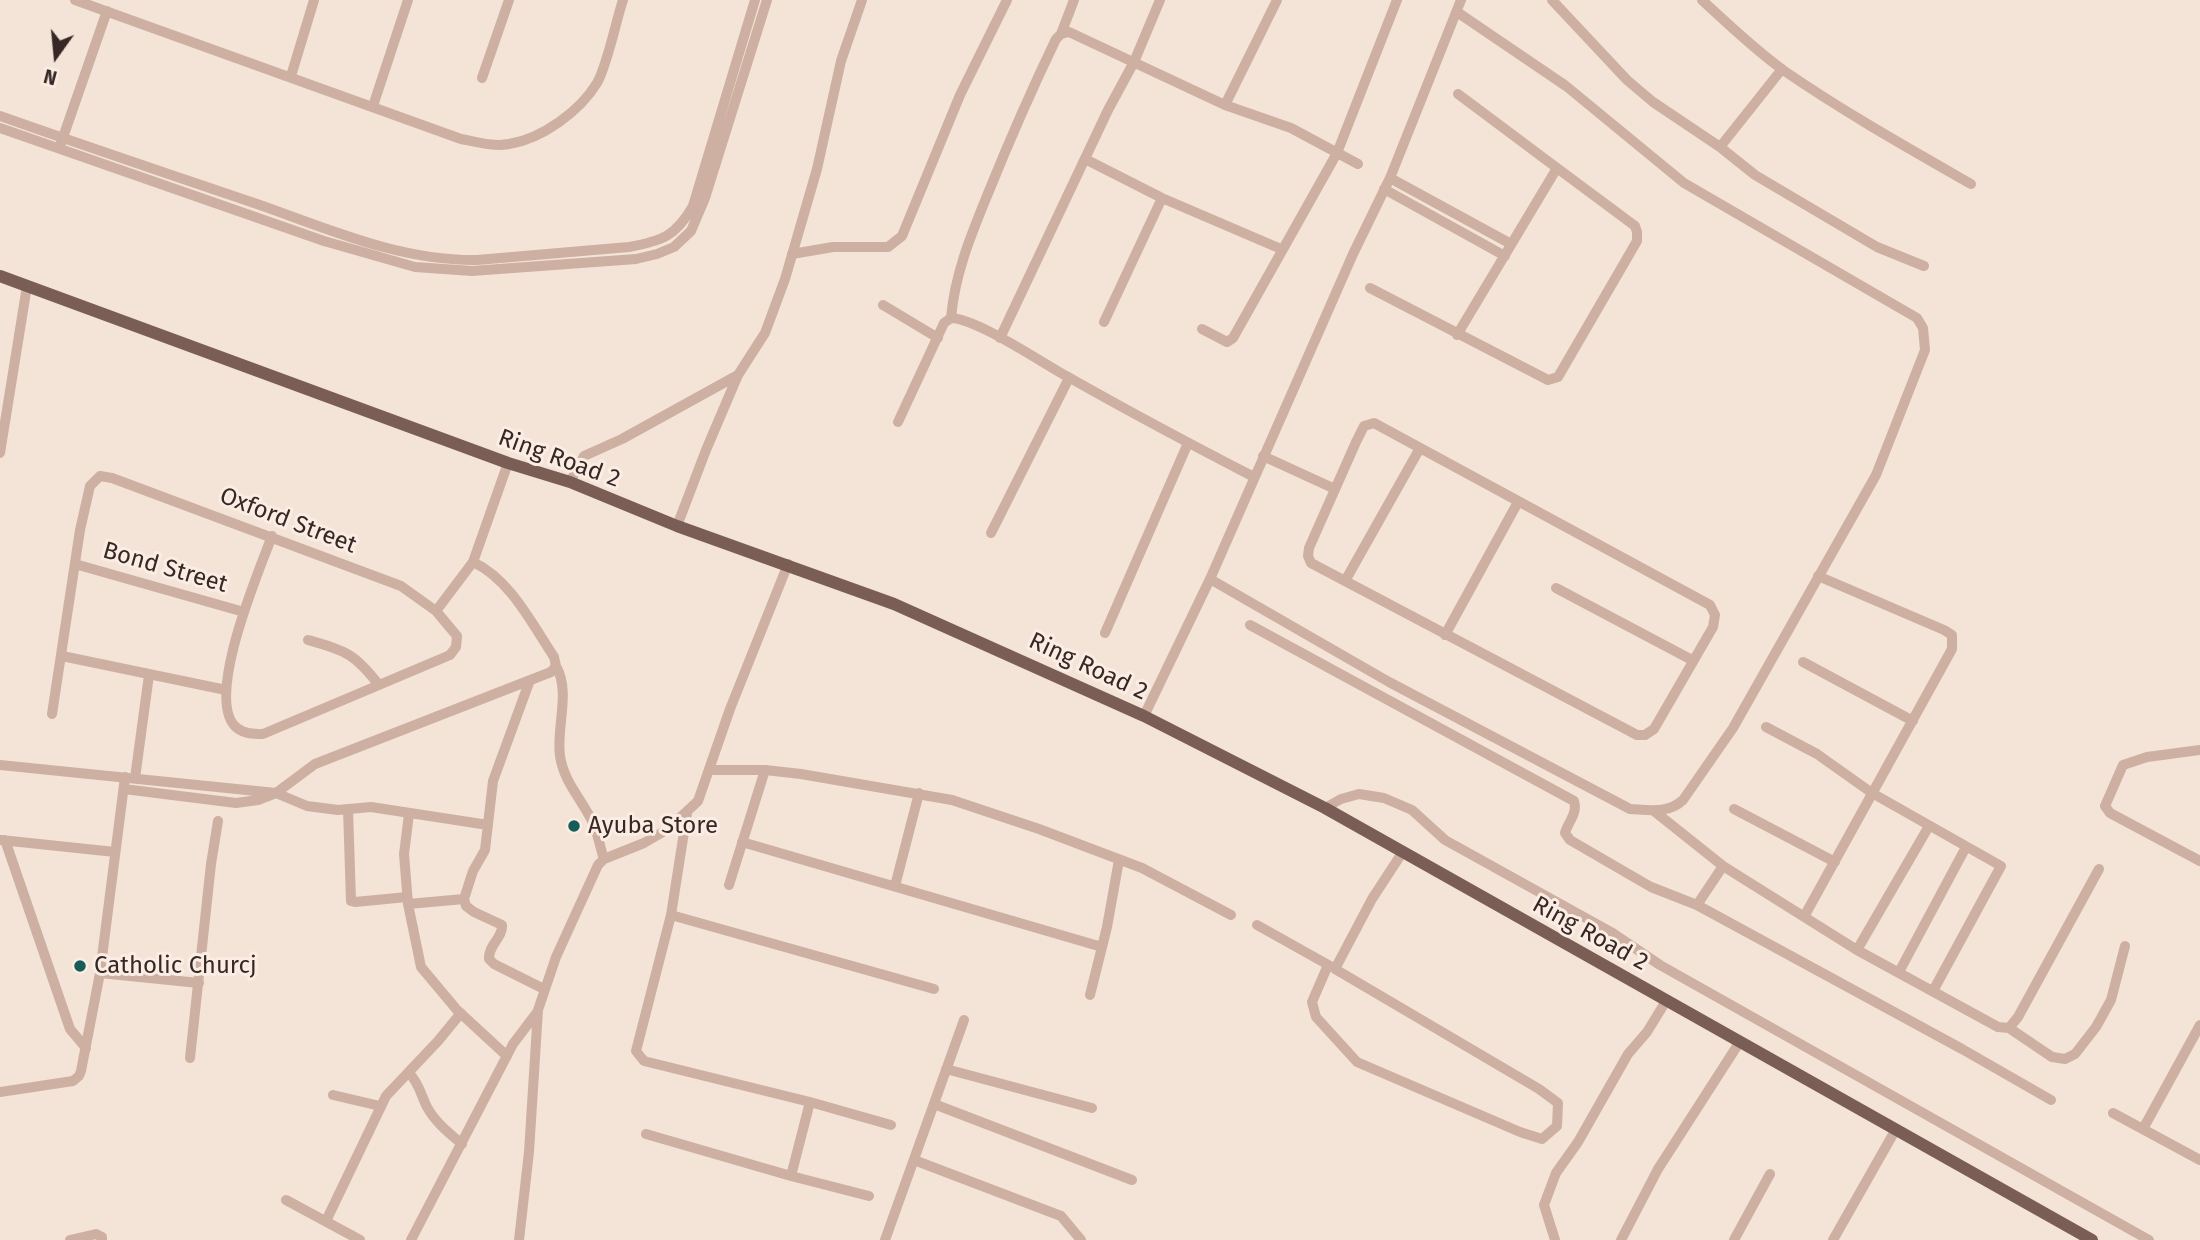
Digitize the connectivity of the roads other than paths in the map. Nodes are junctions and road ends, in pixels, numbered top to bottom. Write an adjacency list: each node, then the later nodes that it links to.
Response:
1 (75, 0): 17 (street)
2 (314, 0): 22 (street)
3 (408, 0): 26 (street)
4 (509, 0): 23 (street)
5 (623, 0): 26 (street)
6 (755, 0): 28 (street)
7 (768, 0): 28 (street)
8 (862, 0): 44 (street)
9 (1007, 0): 44 (street)
10 (1074, 0): 19 (street)
11 (1160, 0): 20 (street)
12 (1277, 0): 25 (street)
13 (1397, 0): 32 (street)
14 (1461, 0): 18 (street)
15 (1552, 0): 31 (street)
16 (1702, 0): 21 (street)
17 (107, 11): 22 (street); 30 (street)
18 (1457, 12): 36 (street); 76 (street)
19 (1061, 34): 20 (street); 51 (street)
20 (1134, 62): 25 (street); 33 (street)
21 (1782, 69): 31 (street); 37 (street)
22 (291, 76): 26 (street)
23 (482, 78)
24 (1458, 94): 35 (street)
25 (1226, 105): 32 (street)
26 (373, 106)
27 (0, 116): 30 (street)
28 (724, 122): 40 (street); 41 (street)
29 (0, 128): 30 (street)
30 (61, 143): 40 (street); 41 (street)
31 (1720, 147): 46 (street)
32 (1337, 153): 34 (street); 43 (street)
33 (1087, 160): 39 (street); 56 (street)
34 (1358, 164)
35 (1556, 168): 42 (street); 54 (street)
36 (1390, 178): 38 (street); 42 (street)
37 (1971, 184)
38 (1384, 189): 45 (street); 64 (street)
39 (1162, 198): 43 (street); 52 (street)
40 (328, 230): 41 (street)
41 (324, 241)
42 (1511, 244): 45 (street)
43 (1281, 249): 53 (street)
44 (792, 254): 57 (street)
45 (1505, 256): 54 (street)
46 (1924, 266)
47 (0, 276): 48 (main road, Ring Road 2)
48 (27, 286): 59 (street); 65 (main road, Ring Road 2)
49 (1370, 288): 54 (street)
50 (883, 304): 55 (street)
51 (951, 318): 55 (street); 56 (street)
52 (1104, 322)
53 (1202, 329)
54 (1457, 335)
55 (938, 338): 60 (street)
56 (1000, 338): 58 (street)
57 (738, 375): 67 (street); 70 (street)
58 (1069, 378): 61 (street); 71 (street)
59 (2, 418): 63 (street)
60 (898, 422)
61 (1188, 443): 66 (street); 83 (street)
62 (1420, 448): 68 (street); 69 (street); 78 (street)
63 (0, 453)
64 (1263, 456): 66 (street); 68 (street)
65 (508, 463): 67 (main road, Ring Road 2); 73 (street)
66 (1254, 477): 77 (street)
67 (570, 482): 70 (main road, Ring Road 2)
68 (1335, 489): 78 (street)
69 (1518, 502): 84 (street); 87 (street)
70 (677, 526): 75 (main road, Ring Road 2)
71 (991, 533)
72 (272, 536): 74 (street, Oxford Street); 80 (street, Oxford Street); 81 (street)
73 (473, 562): 80 (street); 89 (street)
74 (75, 564): 81 (street, Bond Street); 86 (street)
75 (788, 564): 95 (main road, Ring Road 2); 100 (street)
76 (1818, 576): 96 (street); 110 (street)
77 (1210, 579): 95 (street); 110 (street)
78 (1345, 581): 84 (street)
79 (1556, 588): 87 (street)
80 (436, 611): 92 (street, Oxford Street)
81 (244, 612): 93 (street)
82 (1250, 625): 131 (street)
83 (1105, 633)
84 (1445, 635): 87 (street)
85 (308, 640): 92 (street)
86 (62, 656): 90 (street); 94 (street)
87 (1692, 660)
88 (1804, 662): 96 (street)
89 (556, 666): 91 (street); 121 (street)
90 (149, 675): 93 (street); 102 (street)
91 (530, 680): 104 (street); 114 (street)
92 (379, 685): 93 (street)
93 (226, 690)
94 (52, 714)
95 (1144, 716): 107 (main road, Ring Road 2)
96 (1913, 721): 106 (street)
97 (1766, 727): 106 (street)
98 (2200, 750): 123 (street)
99 (0, 765): 102 (street)
100 (709, 770): 101 (street); 111 (street)
101 (765, 770): 105 (street); 117 (street)
102 (130, 777): 103 (street); 104 (street)
103 (123, 792): 104 (street); 119 (street)
104 (276, 793): 108 (street)
105 (919, 793): 122 (street); 128 (street)
106 (1872, 793): 115 (street); 124 (street)
107 (1325, 808): 120 (main road, Ring Road 2); 192 (street)
108 (348, 809): 112 (street); 130 (street)
109 (1734, 809): 124 (street)
110 (1654, 811): 125 (street)
111 (687, 813): 121 (street); 132 (street)
112 (410, 814): 114 (street); 130 (street)
113 (218, 821): 142 (street)
114 (488, 825): 129 (street)
115 (1929, 826): 118 (street); 138 (street)
116 (2, 840): 119 (street); 154 (street)
117 (743, 842): 127 (street); 128 (street)
118 (1966, 847): 140 (street); 145 (street)
119 (115, 852): 141 (street)
120 (1402, 853): 139 (street); 147 (main road, Ring Road 2)
121 (604, 859): 143 (street)
122 (1119, 860): 133 (street); 137 (street)
123 (2200, 861)
124 (1835, 862): 134 (street)
125 (1723, 866): 131 (street); 134 (street)
126 (2099, 869): 152 (street)
127 (729, 885)
128 (895, 886): 137 (street)
129 (464, 900): 130 (street); 143 (street)
130 (407, 901): 149 (street)
131 (1697, 905): 161 (street)
132 (671, 915): 144 (street); 162 (street)
133 (1231, 915)
134 (1805, 915): 138 (street)
135 (1256, 925): 139 (street)
136 (2125, 946): 152 (street)
137 (1102, 947): 146 (street)
138 (1857, 950): 140 (street)
139 (1332, 967): 139 (street)
140 (1899, 972): 145 (street)
141 (100, 973): 142 (street); 154 (street)
142 (199, 983): 156 (street)
143 (544, 989): 148 (street)
144 (934, 989)
145 (1933, 990): 152 (street)
146 (1090, 995)
147 (1666, 1000): 153 (main road, Ring Road 2); 187 (street)
148 (538, 1010): 155 (street); 184 (street)
149 (461, 1013): 155 (street); 158 (street)
150 (964, 1020): 157 (street)
151 (2200, 1025): 169 (street)
152 (2009, 1028)
153 (1740, 1042): 168 (main road, Ring Road 2); 188 (street)
154 (86, 1048): 159 (street)
155 (507, 1056): 171 (street)
156 (190, 1058)
157 (946, 1069): 163 (street); 165 (street)
158 (409, 1073): 164 (street); 171 (street)
159 (1, 1090)
160 (333, 1095): 164 (street)
161 (2051, 1100)
162 (810, 1102): 167 (street); 175 (street)
163 (934, 1104): 172 (street); 176 (street)
164 (380, 1106): 179 (street)
165 (1092, 1108)
166 (2113, 1112): 169 (street)
167 (891, 1125)
168 (1896, 1129): 190 (street); 191 (main road, Ring Road 2)
169 (2143, 1129): 173 (street)
170 (646, 1134): 175 (street)
171 (462, 1144): 183 (street)
172 (914, 1160): 185 (street); 186 (street)
173 (2200, 1160)
174 (1770, 1174): 189 (street)
175 (791, 1176): 177 (street)
176 (1132, 1180)
177 (869, 1196)
178 (286, 1200): 179 (street)
179 (326, 1221): 182 (street)
180 (69, 1240): 181 (street)
181 (102, 1240)
182 (360, 1240)
183 (411, 1240)
184 (521, 1240)
185 (885, 1240)
186 (1081, 1240)
187 (1555, 1240)
188 (1620, 1240)
189 (1734, 1240)
190 (1833, 1240)
191 (2092, 1240)
192 (2149, 1240)

